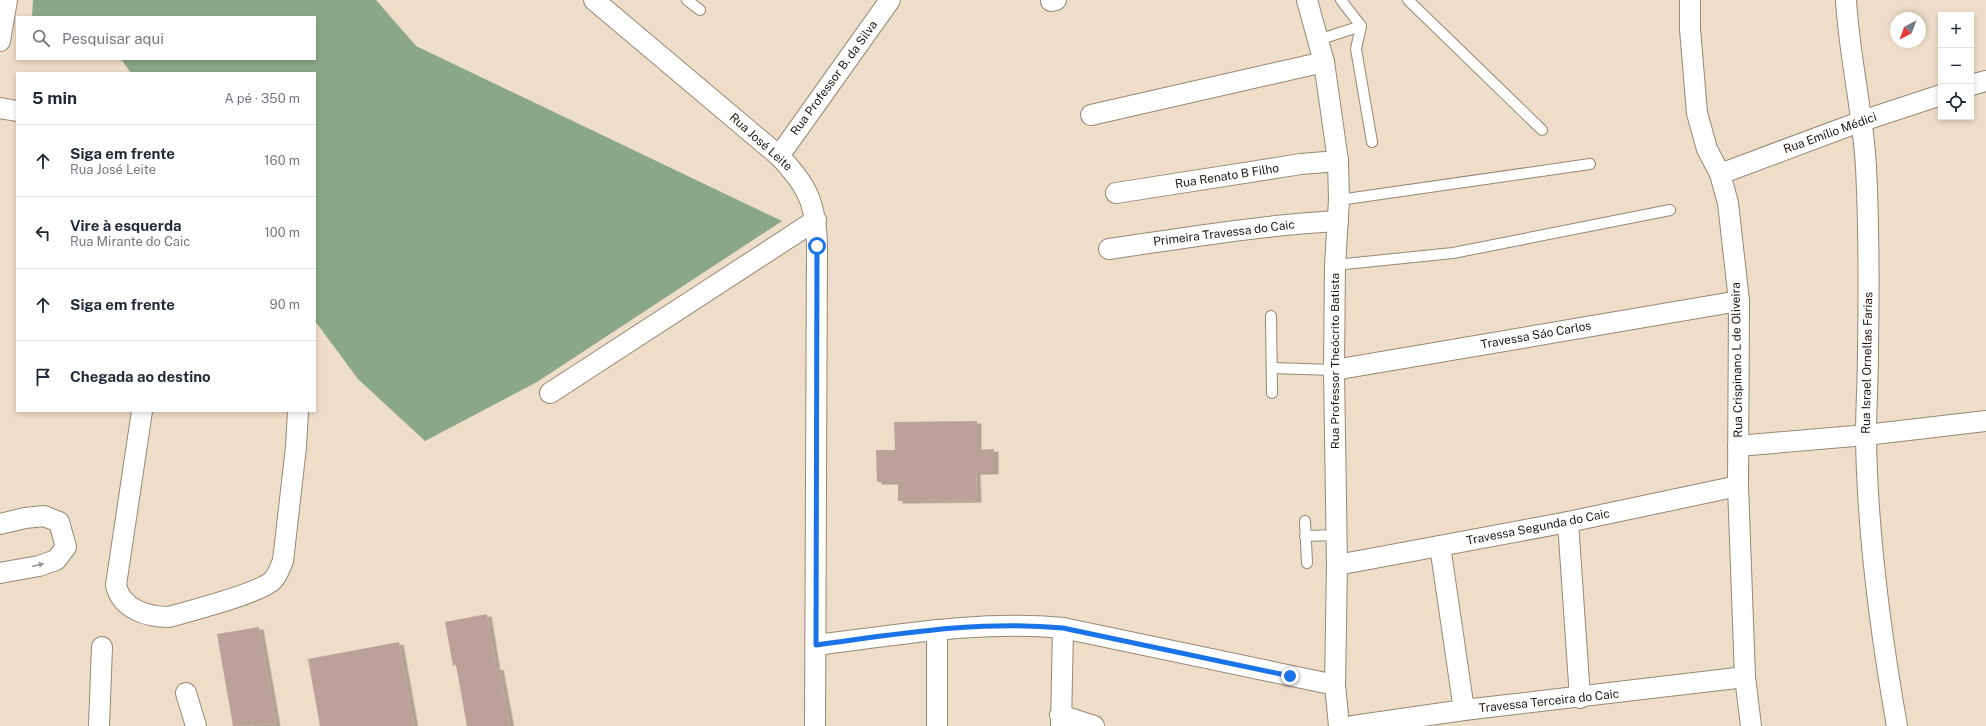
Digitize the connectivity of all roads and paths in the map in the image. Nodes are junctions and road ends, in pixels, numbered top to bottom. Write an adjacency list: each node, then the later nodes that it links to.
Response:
1 (7, 0): 13 (street)
2 (594, 0): 24 (street, Rua José Leite)
3 (688, 0): 10 (lane)
4 (890, 0): 24 (street, Rua Professor B. da Silva)
5 (1307, 0): 12 (street, Rua Professor Theócrito Batista)
6 (1341, 0): 11 (lane)
7 (1408, 0): 22 (lane)
8 (1690, 0): 27 (street, Rua Crispinano L de Oliveira)
9 (1846, 0): 21 (street, Rua Israel Ornellas Farias)
10 (700, 10)
11 (1361, 26): 12 (lane); 23 (lane)
12 (1318, 40): 14 (street, Rua Professor Theócrito Batista)
13 (0, 41)
14 (1324, 62): 20 (street); 25 (street, Rua Professor Theócrito Batista)
15 (1986, 81): 16 (street)
16 (1974, 85)
17 (1938, 96): 21 (street, Rua Emílio Médici)
18 (0, 108): 19 (street)
19 (16, 111)
20 (1091, 115)
21 (1862, 121): 27 (street, Rua Emílio Médici); 44 (street, Rua Israel Ornellas Farias)
22 (1542, 130)
23 (1372, 142)
24 (779, 156): 31 (street, Rua José Leite)
25 (1338, 161): 28 (street, Rua Renato B Filho); 29 (street, Rua Professor Theócrito Batista)
26 (1590, 164): 29 (lane)
27 (1720, 174): 35 (street, Rua Crispinano L de Oliveira)
28 (1116, 193)
29 (1339, 200): 32 (street, Rua Professor Theócrito Batista)
30 (1670, 210): 34 (lane)
31 (816, 220): 39 (street); 58 (street, Rua José Leite)
32 (1338, 221): 33 (street, Primeira Travessa do Caic); 34 (street, Rua Professor Theócrito Batista)
33 (1110, 248)
34 (1335, 266): 38 (street, Rua Professor Theócrito Batista)
35 (1739, 301): 38 (street, Travessa Sáo Carlos); 45 (street, Rua Crispinano L de Oliveira)
36 (1272, 316): 37 (lane)
37 (1272, 368): 38 (lane); 40 (lane)
38 (1334, 370): 50 (street, Rua Professor Theócrito Batista)
39 (550, 393)
40 (1272, 393)
41 (142, 412): 42 (street)
42 (298, 412)
43 (1986, 421): 44 (street)
44 (1866, 435): 45 (street); 74 (street, Rua Israel Ornellas Farias)
45 (1738, 446): 46 (street, Rua Crispinano L de Oliveira)
46 (1738, 486): 48 (street, Travessa Segunda do Caic); 60 (street, Rua Crispinano L de Oliveira)
47 (1305, 521): 51 (lane)
48 (1568, 522): 52 (street, Travessa Segunda do Caic); 63 (street)
49 (0, 524): 55 (street, one-way to 49)
50 (1337, 535): 51 (lane); 54 (street, Rua Professor Theócrito Batista)
51 (1305, 536): 53 (lane)
52 (1440, 546): 54 (street, Travessa Segunda do Caic); 64 (street)
53 (1306, 563)
54 (1337, 565): 61 (street, Rua Professor Theócrito Batista)
55 (0, 573)
56 (1063, 628): 57 (street); 61 (street); 65 (street)
57 (937, 630): 58 (street); 69 (street)
58 (816, 645): 68 (street, Rua José Leite)
59 (102, 647): 66 (street)
60 (1745, 678): 63 (street, Travessa Terceira do Caic); 73 (street, Rua Crispinano L de Oliveira)
61 (1335, 685): 71 (street, Rua Professor Theócrito Batista)
62 (186, 693): 67 (street)
63 (1580, 698): 64 (street, Travessa Terceira do Caic)
64 (1464, 710): 72 (street, Travessa Terceira do Caic)
65 (1060, 720): 70 (street)
66 (99, 726)
67 (196, 726)
68 (814, 726)
69 (937, 726)
70 (1094, 726)
71 (1339, 726)
72 (1353, 726)
73 (1751, 726)
74 (1897, 726)

